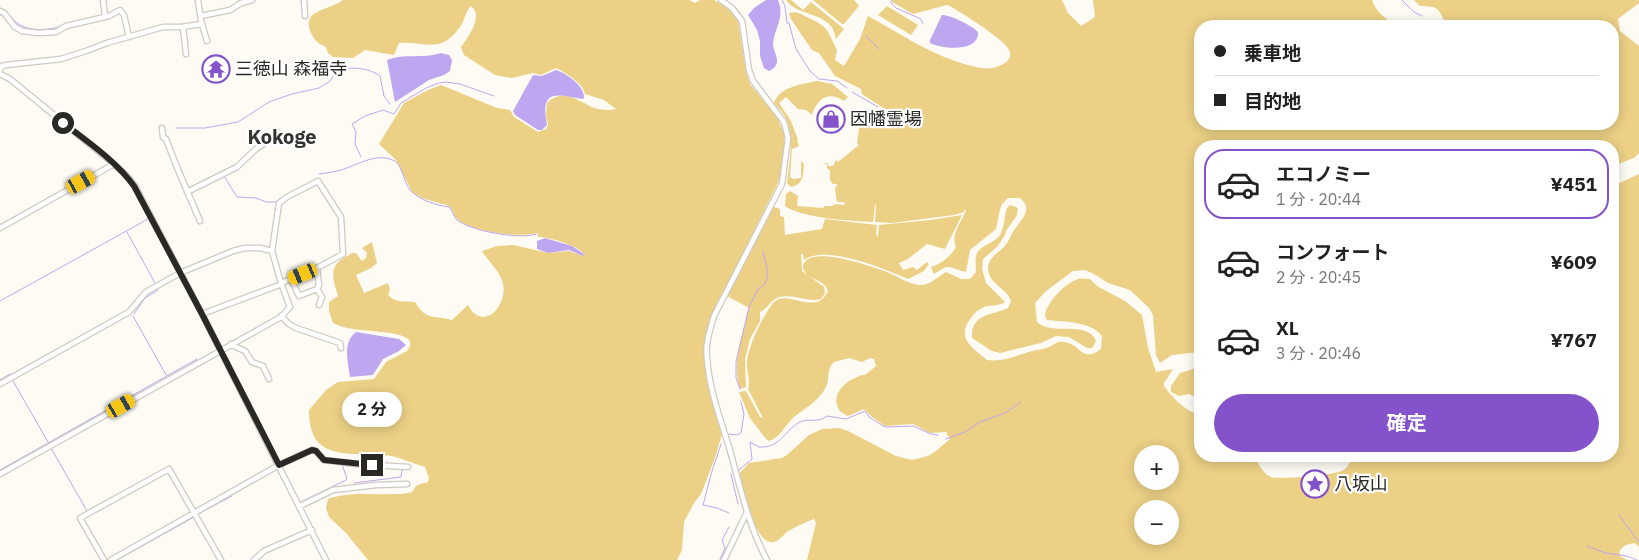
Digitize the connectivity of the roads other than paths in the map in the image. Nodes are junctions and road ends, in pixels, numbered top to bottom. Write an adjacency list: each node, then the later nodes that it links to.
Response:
1 (103, 0): 7 (street)
2 (198, 0): 8 (street)
3 (252, 0): 8 (street)
4 (304, 0): 9 (street)
5 (721, 0): 42 (street)
6 (0, 11): 7 (street)
7 (105, 16): 12 (street)
8 (201, 16): 10 (street)
9 (305, 16)
10 (202, 24): 11 (street); 13 (street)
11 (183, 27): 12 (street); 14 (street)
12 (129, 38): 15 (street)
13 (207, 41)
14 (186, 54)
15 (0, 70)
16 (0, 74): 19 (street)
17 (162, 128): 20 (street)
18 (278, 132): 20 (street)
19 (114, 164): 22 (street); 25 (street)
20 (187, 192): 21 (street)
21 (200, 221)
22 (0, 228)
23 (272, 251): 24 (street); 25 (street); 27 (street)
24 (317, 268): 26 (street); 28 (street)
25 (180, 272): 30 (street); 36 (street)
26 (291, 279): 27 (street); 28 (street)
27 (281, 284): 30 (street); 31 (street)
28 (317, 289): 29 (street)
29 (319, 305)
30 (202, 314): 34 (street)
31 (281, 316): 32 (street); 33 (street)
32 (231, 344): 34 (street); 35 (street)
33 (341, 348)
34 (220, 350): 37 (street); 39 (street)
35 (269, 379)
36 (0, 384)
37 (279, 465): 38 (street); 41 (street); 43 (street)
38 (408, 467)
39 (0, 474)
40 (406, 484): 41 (street)
41 (300, 506): 44 (street)
42 (747, 512): 50 (street); 51 (street)
43 (194, 513): 45 (street); 46 (street); 47 (street)
44 (312, 530): 48 (street); 49 (street)
45 (104, 560)
46 (111, 560)
47 (221, 560)
48 (254, 560)
49 (326, 560)
50 (724, 560)
51 (767, 560)

